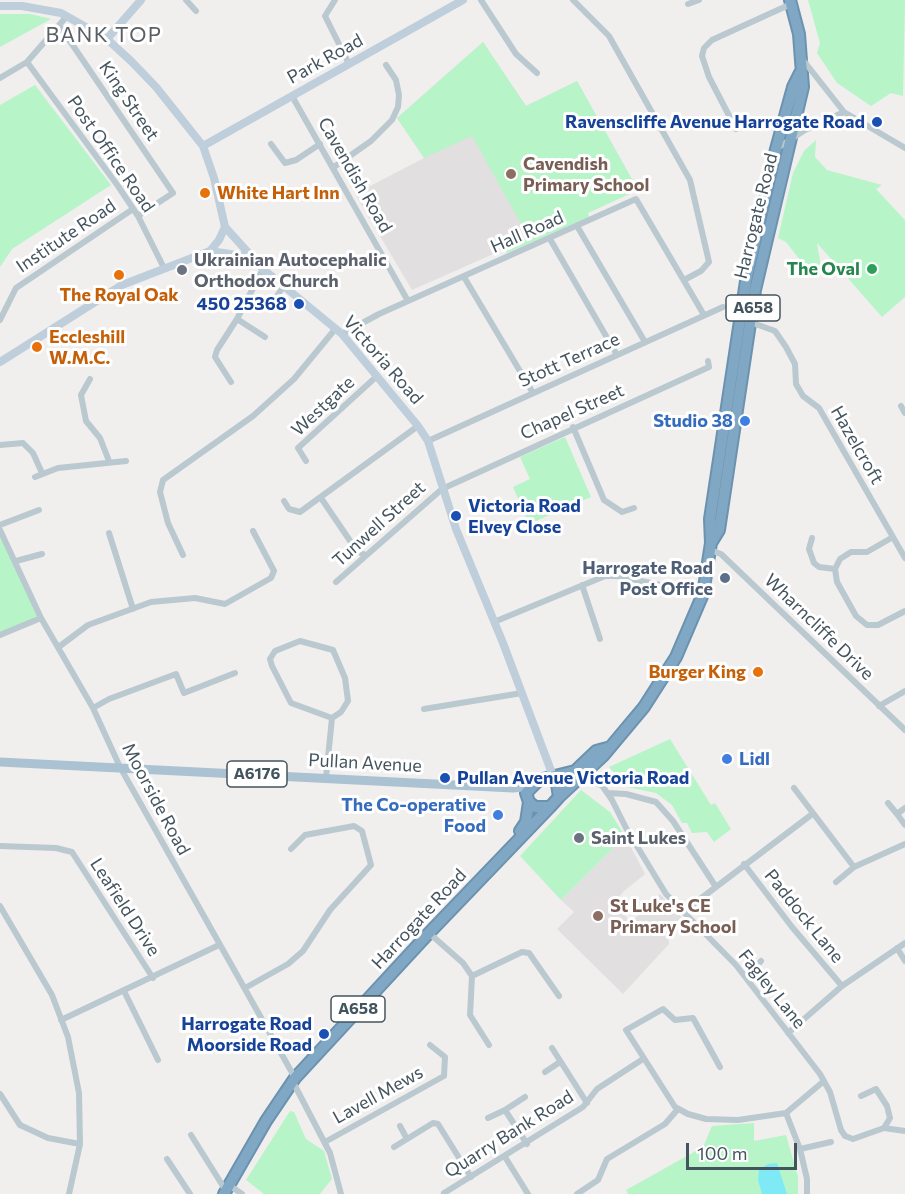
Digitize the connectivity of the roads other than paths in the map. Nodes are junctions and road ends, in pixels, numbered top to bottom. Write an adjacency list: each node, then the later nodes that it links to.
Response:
1 (141, 0): 14 (street)
2 (186, 0): 11 (street)
3 (335, 0): 17 (street)
4 (461, 0): 17 (street, Park Road)
5 (481, 0): 19 (street)
6 (573, 0): 43 (street)
7 (699, 0): 9 (street)
8 (790, 2): 15 (highway, Harrogate Road / A658); 24 (street)
9 (688, 4)
10 (0, 6): 12 (street, Victoria Road)
11 (196, 11)
12 (67, 16): 13 (street); 14 (street, Victoria Road)
13 (59, 25): 16 (street); 32 (street, King Street)
14 (107, 39): 28 (street, Victoria Road)
15 (802, 59): 20 (highway, Harrogate Road / A658); 23 (street)
16 (27, 62): 21 (street); 33 (street, Post Office Road)
17 (349, 64): 22 (street, Park Road)
18 (386, 65): 31 (street)
19 (537, 73)
20 (800, 73): 25 (highway, Harrogate Road / A658); 30 (highway, Harrogate Road / A658)
21 (0, 78)
22 (292, 96): 27 (street, Cavendish Road); 28 (street, Park Road)
23 (844, 112): 25 (street); 29 (street)
24 (736, 129)
25 (792, 140): 30 (street); 51 (highway, Harrogate Road / A658)
26 (271, 144): 27 (street)
27 (320, 144): 31 (street, Cavendish Road)
28 (203, 146): 36 (street, Victoria Road)
29 (905, 148)
30 (776, 149): 84 (highway, Harrogate Road / A658)
31 (334, 167): 45 (street, Cavendish Road)
32 (173, 193): 34 (street, Institute Road)
33 (133, 209): 34 (street, Post Office Road); 50 (street, Institute Road)
34 (138, 216): 40 (street, Post Office Road)
35 (577, 226): 37 (street, Hall Road); 43 (street, Hall Road); 54 (street)
36 (225, 227): 38 (street); 39 (street, Victoria Road)
37 (550, 238): 42 (street, Hall Road); 55 (street)
38 (210, 251): 39 (street); 40 (street)
39 (250, 257): 41 (street, Victoria Road)
40 (164, 268): 57 (street)
41 (263, 269): 44 (street, Victoria Road); 49 (street)
42 (464, 277): 45 (street, Hall Road); 61 (street)
43 (684, 280): 48 (street, Hall Road)
44 (284, 285): 46 (street); 52 (street, Victoria Road)
45 (408, 301): 52 (street, Hall Road)
46 (270, 307)
47 (723, 307): 48 (street, Stott Terrace)
48 (704, 315): 54 (street, Stott Terrace)
49 (237, 319): 53 (street); 60 (street)
50 (0, 320)
51 (750, 322): 82 (street, Hazelcroft); 84 (highway, Harrogate Road / A658)
52 (339, 331): 58 (street, Victoria Road); 86 (street)
53 (265, 337)
54 (645, 342): 55 (street, Stott Terrace)
55 (617, 355): 61 (street, Stott Terrace)
56 (708, 361): 65 (street, Chapel Street)
57 (0, 362)
58 (377, 376): 64 (street, Victoria Road); 70 (street, Westgate)
59 (90, 379): 68 (street)
60 (231, 382)
61 (533, 393): 66 (street, Stott Terrace)
62 (901, 406): 63 (street)
63 (905, 413)
64 (418, 426): 66 (street, Victoria Road); 74 (street)
65 (573, 427): 73 (street, Chapel Street); 76 (street)
66 (428, 441): 73 (street, Victoria Road)
67 (0, 445): 71 (street)
68 (109, 461): 69 (street); 71 (street)
69 (126, 461)
70 (306, 461)
71 (42, 473): 72 (street)
72 (35, 477)
73 (441, 489): 87 (street, Tunwell Street); 97 (street, Victoria Road)
74 (321, 498): 75 (street); 87 (street)
75 (284, 501)
76 (634, 508)
77 (39, 510): 78 (street)
78 (0, 525)
79 (0, 530): 89 (street, Moorside Road)
80 (253, 531): 94 (street)
81 (109, 532): 94 (street)
82 (893, 537): 88 (street, Hazelcroft); 90 (street)
83 (812, 538): 90 (street)
84 (710, 546): 93 (highway, Harrogate Road / A658); 104 (street, Wharncliffe Drive)
85 (42, 554): 89 (street)
86 (183, 555)
87 (365, 555): 91 (street, Tunwell Street)
88 (905, 558)
89 (16, 561): 96 (street, Moorside Road)
90 (835, 569): 95 (street)
91 (336, 582)
92 (582, 585): 93 (street); 97 (street); 99 (street)
93 (703, 594): 112 (highway, Harrogate Road / A658)
94 (133, 609): 100 (street)
95 (905, 611)
96 (41, 618): 98 (street); 100 (street, Moorside Road)
97 (494, 622): 103 (street, Victoria Road)
98 (0, 635)
99 (600, 639)
100 (60, 646): 105 (street, Moorside Road)
101 (235, 673): 105 (street)
102 (905, 691): 104 (street)
103 (522, 693): 106 (street); 110 (street, Victoria Road)
104 (879, 706): 108 (street, Wharncliffe Drive)
105 (93, 708): 111 (street, Moorside Road)
106 (424, 709)
107 (332, 718): 107 (street); 113 (street)
108 (905, 730)
109 (0, 762): 111 (main road, Pullan Avenue / A6176)
110 (545, 762): 114 (street, Victoria Road); 118 (street)
111 (120, 767): 113 (main road, Pullan Avenue / A6176); 139 (street, Moorside Road)
112 (586, 767): 114 (highway, Harrogate Road / A658); 115 (highway, Harrogate Road / A658); 116 (street, Fagley Lane)
113 (326, 777): 118 (main road, Pullan Avenue / A6176)
114 (555, 777): 118 (highway, Harrogate Road); 120 (highway)
115 (580, 777): 116 (street); 120 (highway, Harrogate Road / A658)
116 (603, 786): 119 (street, Fagley Lane)
117 (794, 789): 125 (street)
118 (532, 790): 122 (highway); 127 (highway, A658)
119 (608, 793): 134 (street); 136 (street, Fagley Lane)
120 (559, 797): 122 (highway, Harrogate Road)
121 (888, 803): 124 (street)
122 (550, 807): 127 (highway, A658)
123 (905, 808): 124 (street)
124 (897, 814): 126 (street)
125 (811, 815): 131 (street); 132 (street)
126 (905, 825)
127 (514, 842): 137 (highway, Harrogate Road / A658)
128 (905, 844): 132 (street)
129 (0, 846): 144 (street, Leafield Drive)
130 (291, 849): 147 (street)
131 (744, 864): 134 (street); 146 (street, Paddock Lane)
132 (854, 867): 133 (street)
133 (836, 882)
134 (716, 887): 136 (street)
135 (0, 906): 150 (street)
136 (683, 912): 145 (street, Fagley Lane)
137 (429, 933): 143 (street); 160 (highway, Harrogate Road / A658)
138 (905, 943): 140 (street)
139 (219, 945): 144 (street); 147 (street, Moorside Road)
140 (897, 948): 142 (street); 146 (street)
141 (761, 961): 145 (street)
142 (905, 961)
143 (472, 976): 149 (street); 152 (street)
144 (153, 978): 148 (street)
145 (746, 978): 151 (street, Fagley Lane)
146 (842, 986): 151 (street)
147 (245, 988): 160 (street, Moorside Road)
148 (124, 991): 150 (street); 156 (street)
149 (559, 996)
150 (61, 1020): 178 (street)
151 (788, 1033): 161 (street, Fagley Lane)
152 (489, 1045)
153 (430, 1046): 175 (street, Lavell Mews)
154 (552, 1048): 157 (street)
155 (643, 1059): 158 (street); 165 (street, Quarry Bank Road); 166 (street)
156 (158, 1060)
157 (560, 1062): 159 (street); 165 (street)
158 (720, 1067)
159 (544, 1072)
160 (294, 1080): 175 (street, Moorside Road); 184 (highway, Harrogate Road / A658)
161 (824, 1081): 168 (street); 171 (street, Fagley Lane)
162 (0, 1094): 178 (street)
163 (861, 1096): 171 (street)
164 (525, 1097): 167 (street)
165 (587, 1103): 177 (street, Quarry Bank Road)
166 (678, 1108): 168 (street); 191 (street)
167 (505, 1110): 169 (street); 177 (street)
168 (786, 1113): 180 (street)
169 (488, 1118)
170 (399, 1126): 174 (street)
171 (884, 1128): 172 (street, Fagley Lane)
172 (905, 1131)
173 (191, 1135): 184 (street)
174 (407, 1138): 179 (street); 183 (street)
175 (325, 1142): 189 (street, Moorside Road)
176 (831, 1142): 180 (street)
177 (527, 1143): 181 (street, Quarry Bank Road)
178 (80, 1144): 186 (street)
179 (394, 1147)
180 (800, 1149): 192 (street)
181 (505, 1157): 183 (street, Quarry Bank Road); 190 (street)
182 (167, 1159): 187 (street)
183 (471, 1177): 185 (street, Quarry Bank Road)
184 (226, 1190): 188 (street)
185 (444, 1193)
186 (69, 1194)
187 (190, 1194)
188 (242, 1194)
189 (341, 1194)
190 (528, 1194)
191 (577, 1194)
192 (807, 1194)

